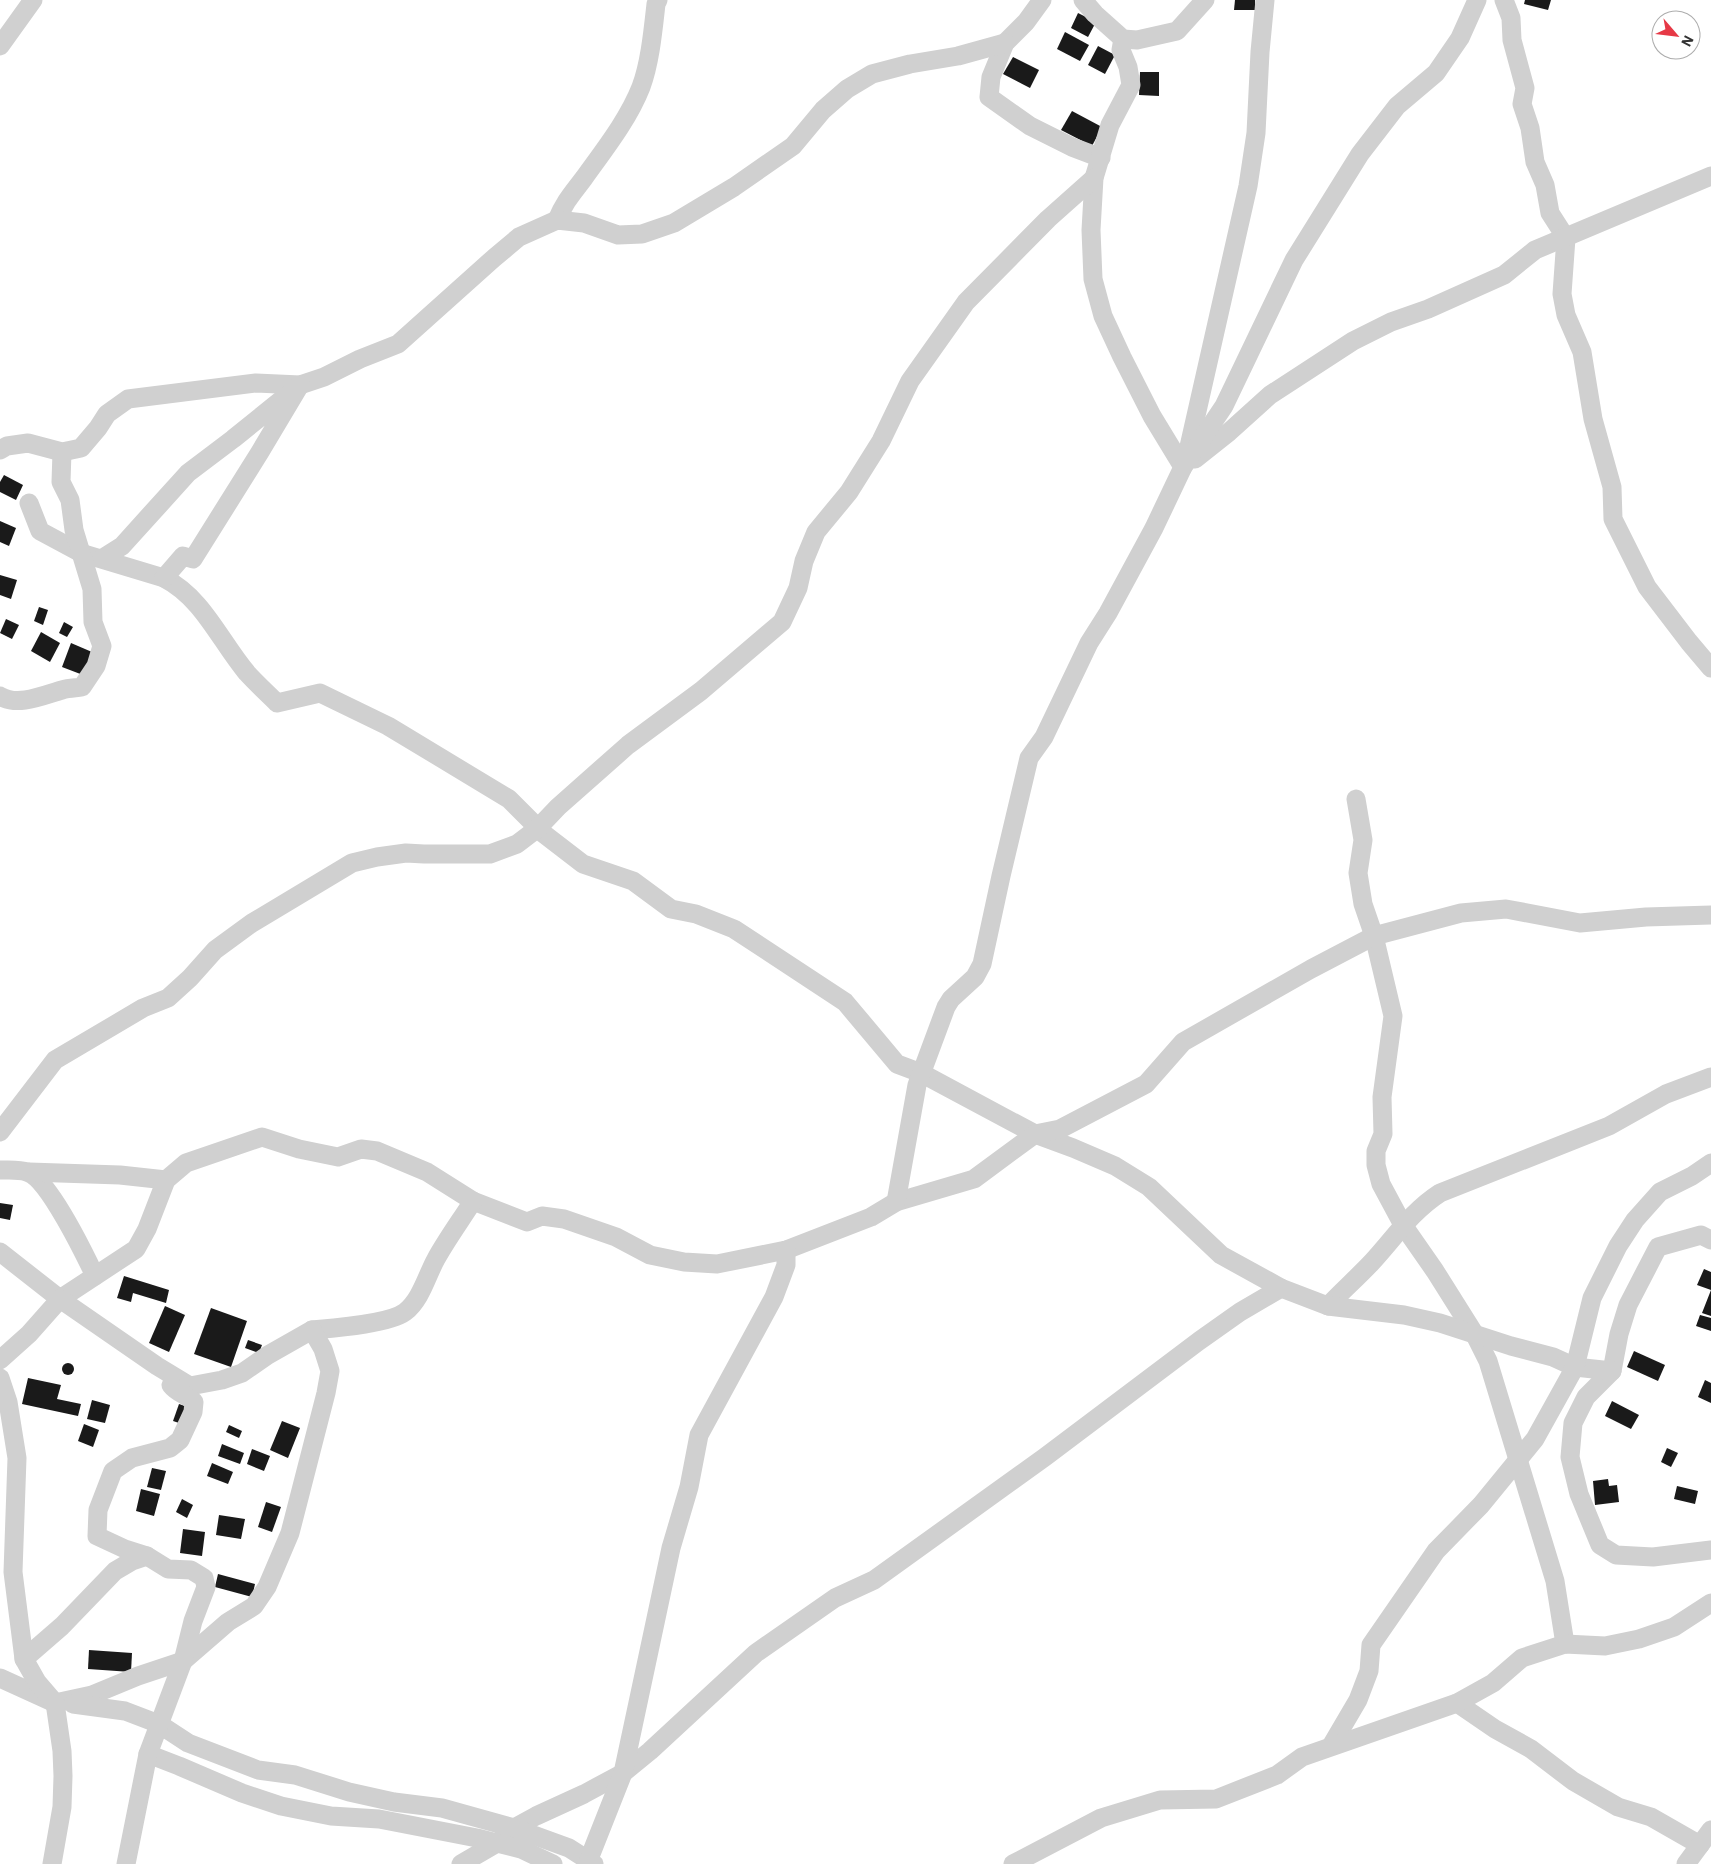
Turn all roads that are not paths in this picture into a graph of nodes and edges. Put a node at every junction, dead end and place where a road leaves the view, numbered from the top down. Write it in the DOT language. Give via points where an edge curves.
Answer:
graph roads {
  1 [pos="34,0"];
  2 [pos="658,0"];
  3 [pos="1042,0"];
  4 [pos="1083,0"];
  5 [pos="1205,0"];
  6 [pos="1264,0"];
  7 [pos="1477,0"];
  8 [pos="1504,0"];
  9 [pos="1123,39"];
  10 [pos="1006,43"];
  11 [pos="0,46"];
  12 [pos="1100,158"];
  13 [pos="1711,176"];
  14 [pos="1094,178"];
  15 [pos="557,220"];
  16 [pos="1566,238"];
  17 [pos="300,384"];
  18 [pos="0,450"];
  19 [pos="62,452"];
  20 [pos="1184,467"];
  21 [pos="29,503"];
  22 [pos="81,552"];
  23 [pos="103,558"];
  24 [pos="164,578"];
  25 [pos="1711,668"];
  26 [pos="0,696"];
  27 [pos="1356,799"];
  28 [pos="538,828"];
  29 [pos="1711,915"];
  30 [pos="1374,936"];
  31 [pos="922,1072"];
  32 [pos="1711,1077"];
  33 [pos="0,1132"];
  34 [pos="1035,1134"];
  35 [pos="1711,1163"];
  36 [pos="0,1170"];
  37 [pos="29,1172"];
  38 [pos="166,1180"];
  39 [pos="473,1201"];
  40 [pos="896,1202"];
  41 [pos="1403,1225"];
  42 [pos="1711,1240"];
  43 [pos="786,1250"];
  44 [pos="0,1252"];
  45 [pos="96,1276"];
  46 [pos="1281,1288"];
  47 [pos="60,1299"];
  48 [pos="1328,1306"];
  49 [pos="312,1330"];
  50 [pos="1474,1333"];
  51 [pos="0,1360"];
  52 [pos="157,1366"];
  53 [pos="1575,1367"];
  54 [pos="1612,1371"];
  55 [pos="0,1378"];
  56 [pos="1517,1460"];
  57 [pos="1711,1550"];
  58 [pos="147,1556"];
  59 [pos="1711,1603"];
  60 [pos="1565,1644"];
  61 [pos="24,1659"];
  62 [pos="183,1661"];
  63 [pos="0,1678"];
  64 [pos="55,1703"];
  65 [pos="1456,1703"];
  66 [pos="159,1724"];
  67 [pos="1331,1746"];
  68 [pos="148,1754"];
  69 [pos="623,1773"];
  70 [pos="514,1828"];
  71 [pos="1706,1838"];
  72 [pos="498,1843"];
  73 [pos="590,1863"];
  74 [pos="52,1864"];
  75 [pos="126,1864"];
  76 [pos="461,1864"];
  77 [pos="553,1864"];
  78 [pos="1013,1864"];
  79 [pos="1686,1864"];
  1 -- 11 [label="street"];
  2 -- 15 [label="street" via="641,87 620,126 566,200"];
  3 -- 10 [label="street"];
  4 -- 9 [label="street"];
  5 -- 9 [label="street" via="1177,31 1137,40"];
  6 -- 20 [label="street" via="1256,133 1248,186"];
  7 -- 20 [label="street" via="1460,38 1436,73 1397,106 1360,154 1324,210 1294,260 1224,406"];
  8 -- 16 [label="street" via="1511,18 1512,40 1525,88 1522,104 1530,128 1535,162 1545,185 1550,213"];
  9 -- 12 [label="street" via="1121,50 1131,86 1110,125"];
  10 -- 12 [label="street" via="991,77 990,97 1030,126"];
  10 -- 15 [label="street" via="872,74 823,110 794,146 674,223 642,234 618,235 584,223"];
  12 -- 14 [label="street"];
  13 -- 16 [label="street"];
  14 -- 20 [label="street" via="1093,279 1103,316 1152,416"];
  14 -- 28 [label="street" via="1048,219 966,302 910,381 881,441 849,492 816,532 804,561 798,588 782,622 701,691 628,745"];
  15 -- 17 [label="street" via="519,237 398,344 360,358 324,377"];
  16 -- 20 [label="street" via="1535,250 1504,275 1353,341 1270,395"];
  16 -- 25 [label="street" via="1562,294 1566,315 1582,352 1594,418 1612,487 1613,519 1647,587"];
  17 -- 19 [label="street" via="256,383 128,399 108,414 80,448"];
  17 -- 23 [label="street" via="188,473 122,546"];
  17 -- 24 [label="street" via="193,559 183,556"];
  18 -- 19 [label="street" via="28,443"];
  19 -- 22 [label="street" via="61,482 70,500"];
  20 -- 31 [label="street" via="1154,528 1089,643 1044,737 1029,758 982,964 975,977 946,1007"];
  21 -- 22 [label="street" via="40,531"];
  22 -- 23 [label="street"];
  22 -- 26 [label="street" via="92,589 93,622 102,646 96,666 82,687 29,700"];
  23 -- 24 [label="street"];
  24 -- 28 [label="street" via="176,584 209,617 247,672 277,703 320,693 388,726 509,799"];
  27 -- 30 [label="street" via="1363,840 1358,874 1363,904"];
  28 -- 31 [label="street" via="583,864 632,881 671,909 696,914 734,929 845,1002 897,1064"];
  28 -- 33 [label="street" via="517,844 490,854 406,853 344,867 252,923 215,950 168,998 143,1008 55,1060"];
  29 -- 30 [label="street" via="1580,924 1506,909 1461,913"];
  30 -- 34 [label="street" via="1183,1042 1146,1084 1060,1129"];
  30 -- 41 [label="street" via="1393,1016 1382,1097 1383,1134 1376,1151 1376,1165 1381,1184"];
  31 -- 34 [label="street"];
  31 -- 40 [label="street"];
  32 -- 41 [label="street" via="1666,1094 1609,1126 1440,1193"];
  34 -- 40 [label="street" via="974,1179"];
  34 -- 46 [label="street" via="1115,1166 1149,1187 1221,1255"];
  35 -- 53 [label="street" via="1660,1192 1635,1220 1592,1298"];
  36 -- 37 [label="street"];
  37 -- 38 [label="street"];
  37 -- 45 [label="street" via="56,1203"];
  38 -- 39 [label="street" via="186,1163 262,1137 338,1157 361,1149 377,1152 427,1172"];
  38 -- 45 [label="street" via="136,1249"];
  39 -- 43 [label="street" via="527,1222 542,1216 564,1219 616,1237 650,1255 684,1262 717,1264"];
  39 -- 49 [label="street" via="437,1257 412,1306 404,1313 378,1322"];
  40 -- 43 [label="street" via="871,1217"];
  41 -- 48 [label="street"];
  41 -- 50 [label="street"];
  42 -- 54 [label="street" via="1700,1235 1658,1247 1628,1305"];
  43 -- 69 [label="street" via="786,1265 774,1297 699,1434"];
  44 -- 47 [label="street"];
  45 -- 47 [label="street"];
  46 -- 48 [label="street"];
  46 -- 69 [label="street" via="1199,1341 874,1580 835,1598 756,1653"];
  47 -- 51 [label="street"];
  47 -- 52 [label="street"];
  48 -- 50 [label="street" via="1404,1315"];
  49 -- 52 [label="street" via="242,1373 222,1380 190,1386"];
  49 -- 62 [label="street" via="330,1371 290,1533 267,1587 254,1606 228,1622"];
  50 -- 53 [label="street"];
  50 -- 56 [label="street" via="1488,1361"];
  52 -- 58 [label="street" via="174,1388 194,1402 193,1412 180,1440 170,1448 132,1458 113,1471 98,1510 97,1536"];
  53 -- 54 [label="street"];
  53 -- 56 [label="street" via="1535,1438"];
  54 -- 57 [label="street" via="1586,1397 1573,1423 1570,1457 1579,1494 1600,1545 1616,1554 1653,1557"];
  55 -- 61 [label="street" via="8,1402 17,1458 13,1572"];
  56 -- 60 [label="street" via="1555,1581"];
  56 -- 67 [label="street" via="1481,1505 1436,1551 1371,1645 1369,1671 1358,1700"];
  58 -- 61 [label="street" via="115,1571 62,1626"];
  58 -- 62 [label="street" via="168,1569 191,1570 204,1578 206,1587"];
  59 -- 60 [label="street" via="1674,1627 1639,1639 1604,1646"];
  60 -- 65 [label="street" via="1522,1658 1493,1683"];
  61 -- 64 [label="street" via="37,1682"];
  62 -- 64 [label="street" via="92,1695"];
  62 -- 66 [label="street"];
  63 -- 64 [label="street"];
  64 -- 66 [label="street" via="125,1711"];
  64 -- 74 [label="street" via="63,1776 62,1806"];
  65 -- 67 [label="street"];
  65 -- 71 [label="street" via="1618,1807"];
  66 -- 68 [label="street"];
  66 -- 70 [label="street" via="188,1743 258,1770 295,1775 394,1802 442,1808"];
  67 -- 78 [label="street" via="1302,1757 1276,1775 1216,1799 1160,1800 1101,1818"];
  68 -- 72 [label="street" via="281,1806 331,1816 379,1819"];
  68 -- 75 [label="street"];
  69 -- 70 [label="street"];
  69 -- 73 [label="street"];
  70 -- 72 [label="street"];
  70 -- 73 [label="street" via="569,1848"];
  71 -- 79 [label="street"];
  72 -- 76 [label="street"];
  72 -- 77 [label="street" via="521,1849"];
}
